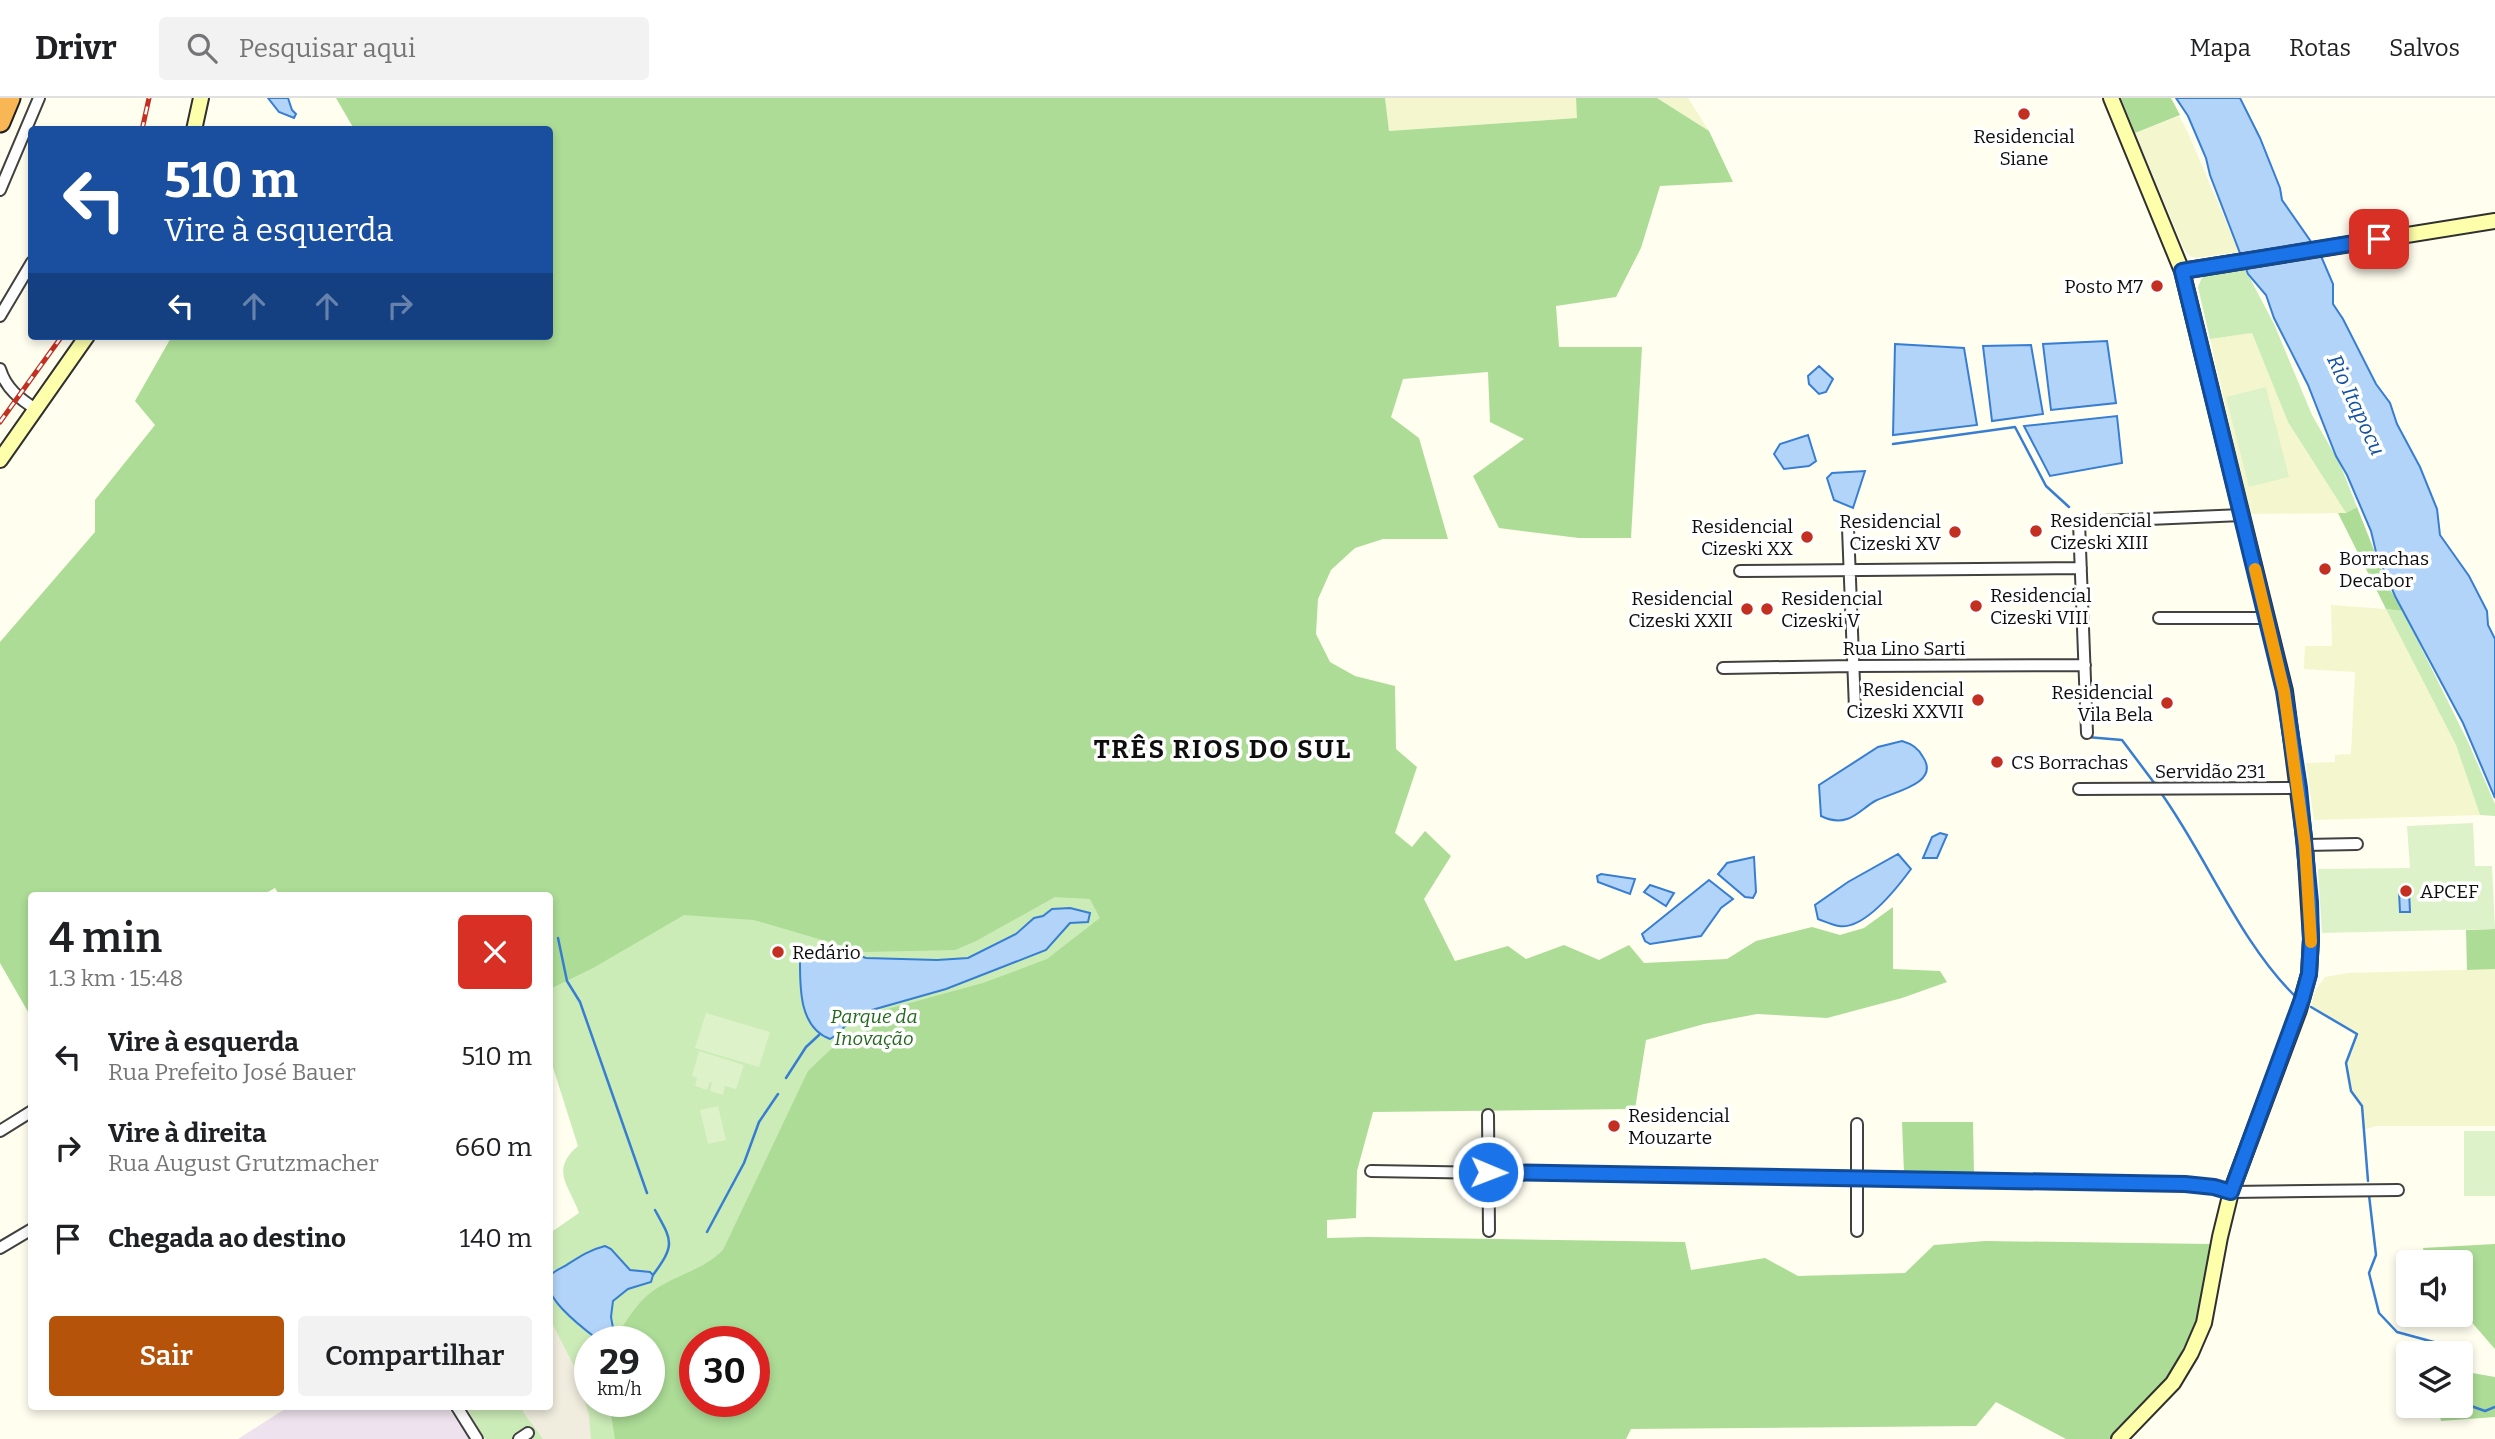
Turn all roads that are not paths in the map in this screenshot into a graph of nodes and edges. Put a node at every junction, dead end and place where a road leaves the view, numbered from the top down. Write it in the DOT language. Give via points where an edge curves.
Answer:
graph roads {
  1 [pos="10,98"];
  2 [pos="39,98"];
  3 [pos="201,98"];
  4 [pos="2111,98"];
  5 [pos="0,122"];
  6 [pos="195,126"];
  7 [pos="0,190"];
  8 [pos="2495,221"];
  9 [pos="28,269"];
  10 [pos="2182,271"];
  11 [pos="0,316"];
  12 [pos="84,340"];
  13 [pos="0,369"];
  14 [pos="37,410"];
  15 [pos="0,460"];
  16 [pos="2242,515"];
  17 [pos="1849,528"];
  18 [pos="2081,568"];
  19 [pos="1849,570"];
  20 [pos="1740,571"];
  21 [pos="2159,618"];
  22 [pos="2267,618"];
  23 [pos="2085,665"];
  24 [pos="1853,666"];
  25 [pos="1723,668"];
  26 [pos="1855,709"];
  27 [pos="2087,733"];
  28 [pos="2299,788"];
  29 [pos="2080,789"];
  30 [pos="2357,844"];
  31 [pos="2305,845"];
  32 [pos="28,1114"];
  33 [pos="1488,1115"];
  34 [pos="1857,1124"];
  35 [pos="0,1131"];
  36 [pos="1371,1171"];
  37 [pos="1488,1172"];
  38 [pos="1857,1178"];
  39 [pos="2398,1190"];
  40 [pos="2231,1192"];
  41 [pos="28,1230"];
  42 [pos="1489,1231"];
  43 [pos="1857,1231"];
  44 [pos="0,1248"];
  45 [pos="459,1410"];
  46 [pos="477,1439"];
  47 [pos="2119,1439"];
  1 -- 5 [label="highway"];
  2 -- 7 [label="street"];
  3 -- 6 [label="street"];
  4 -- 10 [label="street"];
  8 -- 10 [label="street"];
  9 -- 11 [label="street"];
  10 -- 16 [label="street"];
  12 -- 14 [label="street"];
  13 -- 14 [label="street" via="9,389"];
  14 -- 15 [label="street"];
  16 -- 18 [label="street" via="2079,522"];
  16 -- 22 [label="street"];
  17 -- 19 [label="street"];
  18 -- 19 [label="street"];
  18 -- 23 [label="street"];
  19 -- 20 [label="street"];
  19 -- 24 [label="street"];
  21 -- 22 [label="street"];
  22 -- 28 [label="street"];
  23 -- 24 [label="street, Rua Lino Sarti"];
  23 -- 27 [label="street"];
  24 -- 25 [label="street, Rua Lino Sarti"];
  24 -- 26 [label="street"];
  28 -- 29 [label="street, Servidão 231"];
  28 -- 31 [label="street"];
  30 -- 31 [label="street"];
  31 -- 40 [label="street" via="2309,974"];
  32 -- 35 [label="street"];
  33 -- 37 [label="street"];
  34 -- 38 [label="street"];
  36 -- 37 [label="street"];
  37 -- 38 [label="street"];
  37 -- 42 [label="street"];
  38 -- 40 [label="street" via="2185,1184"];
  38 -- 43 [label="street"];
  39 -- 40 [label="street"];
  40 -- 47 [label="street" via="2204,1323 2191,1353 2173,1383"];
  41 -- 44 [label="street"];
  45 -- 46 [label="street"];
}
